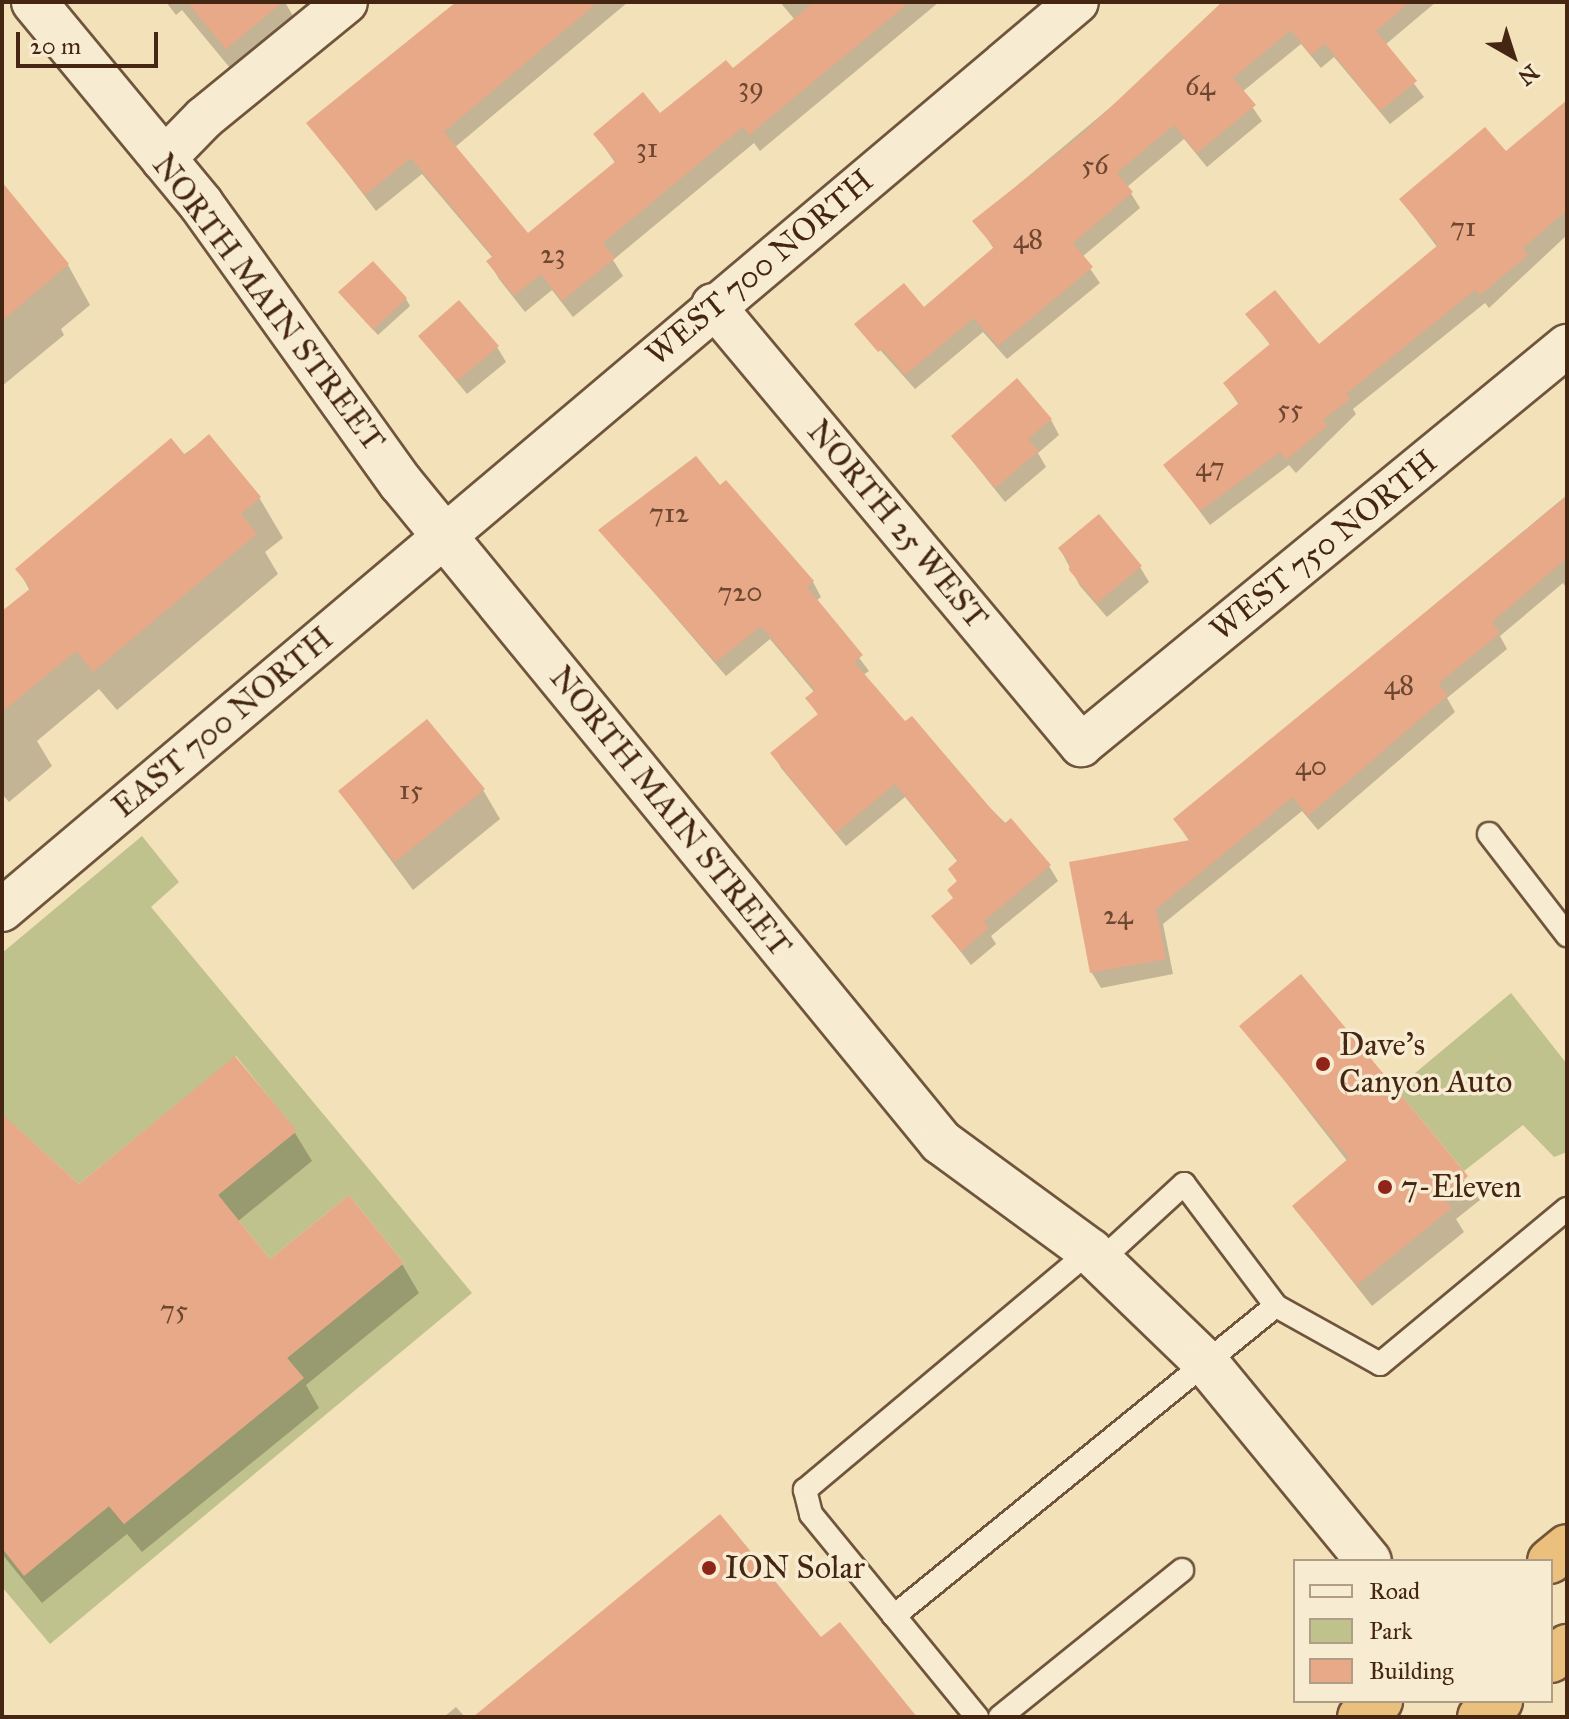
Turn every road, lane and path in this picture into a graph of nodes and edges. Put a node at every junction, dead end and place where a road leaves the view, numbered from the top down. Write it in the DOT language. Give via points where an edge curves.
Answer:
graph roads {
  1 [pos="34,2"];
  2 [pos="346,2"];
  3 [pos="1077,2"];
  4 [pos="163,160"];
  5 [pos="713,305"];
  6 [pos="1567,346"];
  7 [pos="444,536"];
  8 [pos="1081,745"];
  9 [pos="1489,834"];
  10 [pos="2,910"];
  11 [pos="1567,935"];
  12 [pos="1567,1209"];
  13 [pos="1095,1256"];
  14 [pos="1276,1306"];
  15 [pos="1207,1364"];
  16 [pos="1367,1559"];
  17 [pos="1182,1570"];
  18 [pos="894,1616"];
  19 [pos="1378,1703"];
  20 [pos="1498,1703"];
  21 [pos="977,1717"];
  22 [pos="1000,1717"];
  23 [pos="1360,1717"];
  24 [pos="1480,1717"];
  1 -- 4 [label="street, NORTH MAIN STREET"];
  2 -- 4 [label="street" via="204,118"];
  3 -- 5 [label="street, WEST 700 NORTH"];
  4 -- 7 [label="street, NORTH MAIN STREET"];
  5 -- 7 [label="street, WEST 700 NORTH"];
  5 -- 8 [label="street, NORTH 25 WEST"];
  6 -- 8 [label="street, WEST 750 NORTH"];
  7 -- 10 [label="street, EAST 700 NORTH"];
  7 -- 13 [label="street, NORTH MAIN STREET" via="941,1142"];
  9 -- 11 [label="lane"];
  12 -- 14 [label="lane" via="1380,1364"];
  13 -- 14 [label="lane" via="1184,1184"];
  13 -- 15 [label="street, NORTH MAIN STREET"];
  13 -- 18 [label="lane" via="805,1490 811,1514"];
  14 -- 15 [label="lane"];
  15 -- 16 [label="street, NORTH MAIN STREET"];
  15 -- 18 [label="lane"];
  17 -- 22 [label="lane"];
  18 -- 21 [label="lane"];
  19 -- 23 [label="highway"];
  20 -- 24 [label="highway"];
}
